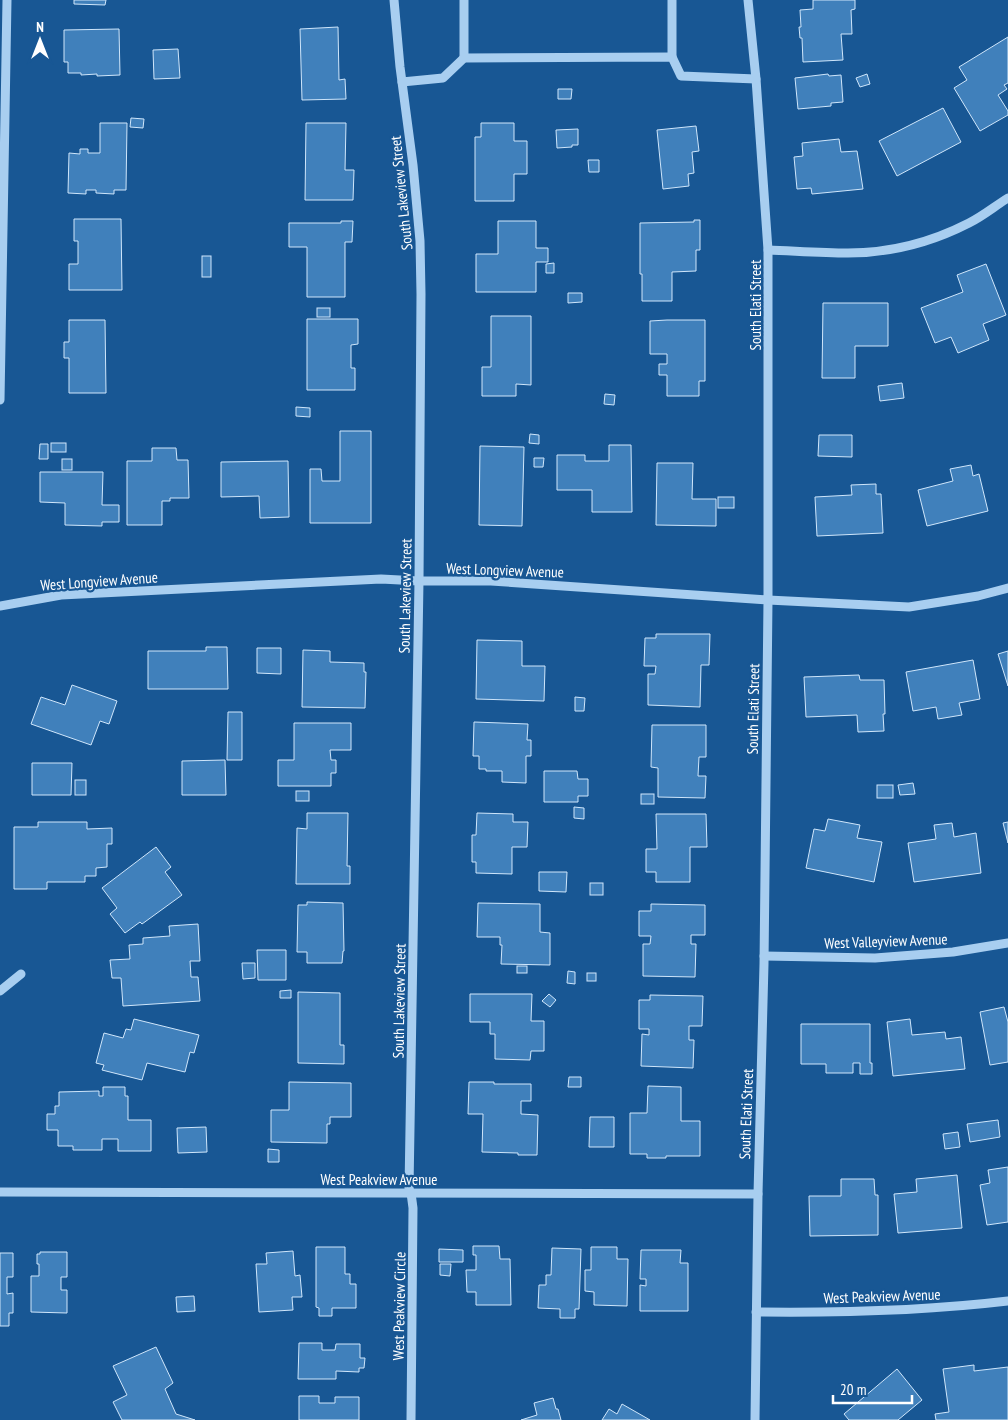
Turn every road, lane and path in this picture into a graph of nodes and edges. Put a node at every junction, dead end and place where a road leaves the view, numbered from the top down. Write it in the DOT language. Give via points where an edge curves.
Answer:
graph roads {
  1 [pos="7,0"];
  2 [pos="394,0"];
  3 [pos="464,0"];
  4 [pos="672,0"];
  5 [pos="748,0"];
  6 [pos="672,57"];
  7 [pos="464,58"];
  8 [pos="756,79"];
  9 [pos="402,82"];
  10 [pos="1008,198"];
  11 [pos="768,250"];
  12 [pos="0,400"];
  13 [pos="419,582"];
  14 [pos="1008,588"];
  15 [pos="768,600"];
  16 [pos="0,606"];
  17 [pos="1008,943"];
  18 [pos="764,956"];
  19 [pos="21,974"];
  20 [pos="0,991"];
  21 [pos="0,1192"];
  22 [pos="411,1193"];
  23 [pos="758,1194"];
  24 [pos="1008,1301"];
  25 [pos="756,1312"];
  26 [pos="411,1420"];
  27 [pos="755,1420"];
  1 -- 12 [label="street"];
  2 -- 9 [label="street, South Lakeview Street"];
  3 -- 7 [label="street"];
  4 -- 6 [label="street"];
  5 -- 8 [label="street, South Elati Street"];
  6 -- 7 [label="street"];
  6 -- 8 [label="street" via="681,76"];
  7 -- 9 [label="street" via="443,78"];
  8 -- 11 [label="street, South Elati Street"];
  9 -- 13 [label="street, South Lakeview Street" via="414,165 420,241"];
  10 -- 11 [label="street" via="970,222 913,245 850,253"];
  11 -- 15 [label="street, South Elati Street"];
  13 -- 15 [label="street, West Longview Avenue" via="491,581"];
  13 -- 16 [label="street, West Longview Avenue" via="381,579 62,596"];
  13 -- 22 [label="street, South Lakeview Street"];
  14 -- 15 [label="street, West Longview Avenue" via="909,607"];
  15 -- 18 [label="street, South Elati Street"];
  17 -- 18 [label="street, West Valleyview Avenue" via="953,952 875,958"];
  18 -- 23 [label="street, South Elati Street"];
  19 -- 20 [label="street"];
  21 -- 22 [label="street, West Peakview Avenue"];
  22 -- 23 [label="street, West Peakview Avenue"];
  22 -- 26 [label="street, West Peakview Circle" via="414,1208"];
  23 -- 25 [label="street, South Elati Street"];
  24 -- 25 [label="street, West Peakview Avenue" via="924,1309"];
  25 -- 27 [label="street, South Elati Street"];
}
